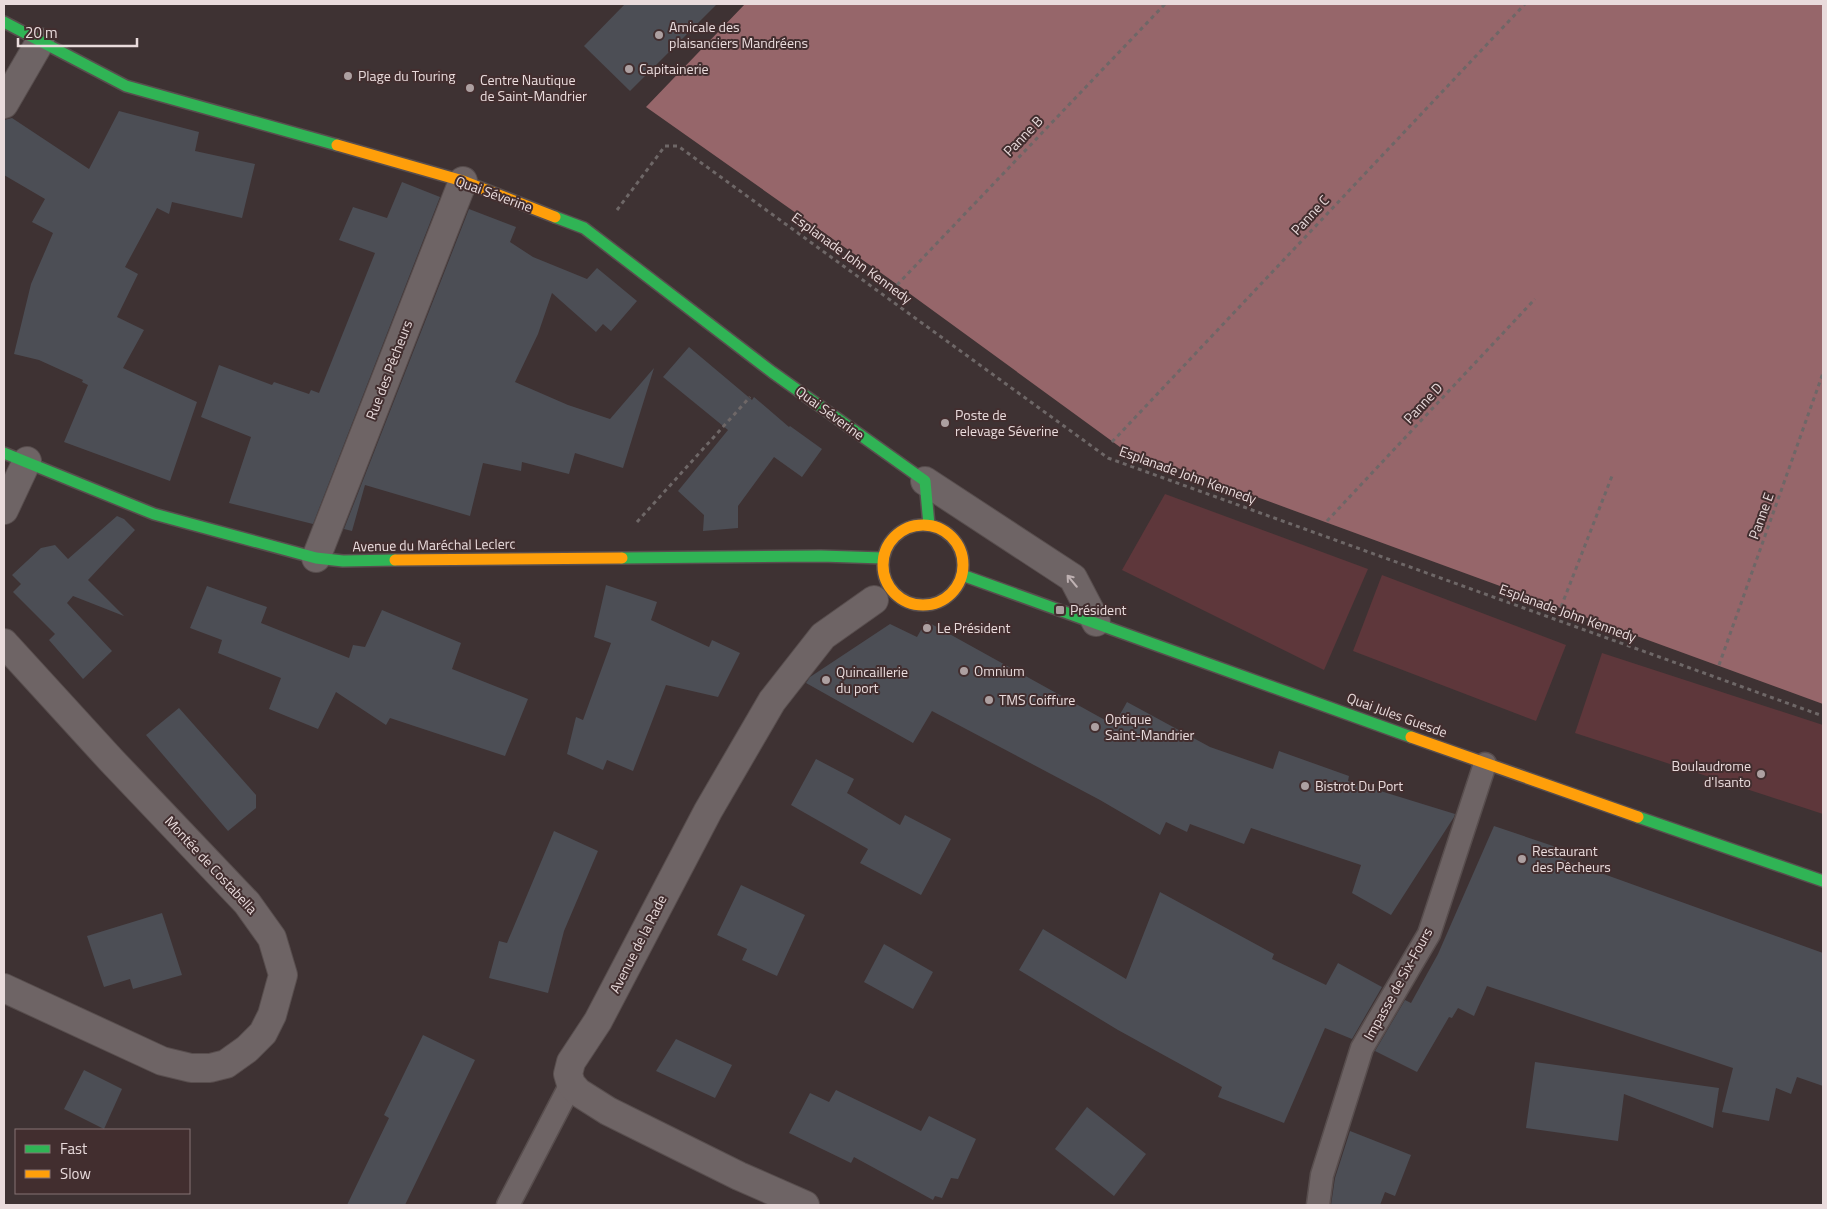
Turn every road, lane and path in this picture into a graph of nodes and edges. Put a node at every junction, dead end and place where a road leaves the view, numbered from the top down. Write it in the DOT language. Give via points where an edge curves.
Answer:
graph roads {
  1 [pos="1165,4"];
  2 [pos="1525,4"];
  3 [pos="4,22"];
  4 [pos="40,42"];
  5 [pos="4,104"];
  6 [pos="462,181"];
  7 [pos="597,238"];
  8 [pos="897,285"];
  9 [pos="1535,299"];
  10 [pos="772,372"];
  11 [pos="1823,374"];
  12 [pos="1112,442"];
  13 [pos="16,457"];
  14 [pos="1612,476"];
  15 [pos="925,481"];
  16 [pos="4,510"];
  17 [pos="1327,521"];
  18 [pos="929,525"];
  19 [pos="316,558"];
  20 [pos="627,558"];
  21 [pos="883,558"];
  22 [pos="962,575"];
  23 [pos="874,600"];
  24 [pos="1561,607"];
  25 [pos="1096,622"];
  26 [pos="4,643"];
  27 [pos="1719,666"];
  28 [pos="1823,716"];
  29 [pos="1485,764"];
  30 [pos="1823,881"];
  31 [pos="4,988"];
  32 [pos="571,1084"];
  33 [pos="508,1205"];
  34 [pos="805,1205"];
  35 [pos="1318,1205"];
  1 -- 8 [label="path, Panne B"];
  2 -- 12 [label="path, Panne C"];
  3 -- 4 [label="main road, Quai Séverine"];
  4 -- 5 [label="street"];
  4 -- 6 [label="main road, Quai Séverine" via="126,86"];
  6 -- 7 [label="main road, Quai Séverine" via="584,228"];
  6 -- 19 [label="street, Rue des Pêcheurs"];
  7 -- 10 [label="main road, Quai Séverine"];
  7 -- 28 [label="path, Esplanade John Kennedy" via="653,159 665,146 678,146 1108,458"];
  9 -- 17 [label="path, Panne D"];
  10 -- 15 [label="main road, Quai Séverine"];
  10 -- 20 [label="path" via="631,528"];
  11 -- 27 [label="path, Panne E"];
  13 -- 16 [label="street"];
  13 -- 19 [label="main road, Avenue du Maréchal Leclerc" via="154,514"];
  14 -- 24 [label="path"];
  15 -- 18 [label="main road"];
  25 -- 15 [label="street, Quai Séverine, one-way" via="1073,578"];
  18 -- 21 [label="main road" via="916,525 894,536"];
  18 -- 22 [label="main road" via="952,537 960,548 964,562"];
  19 -- 20 [label="main road, Avenue du Maréchal Leclerc" via="343,561"];
  20 -- 21 [label="main road, Avenue du Maréchal Leclerc"];
  21 -- 22 [label="main road" via="883,569 891,590 912,604 925,605 948,596"];
  22 -- 25 [label="main road, Quai Jules Guesde"];
  23 -- 32 [label="street, Avenue de la Rade" via="823,636 772,701 708,811 598,1021 571,1062 568,1074"];
  25 -- 29 [label="main road, Quai Jules Guesde"];
  26 -- 31 [label="street, Montée de Costabella" via="248,903 272,938 283,975 272,1015 263,1033 226,1064 210,1068 191,1068 162,1061"];
  29 -- 30 [label="main road, Quai Jules Guesde"];
  29 -- 35 [label="lane, Impasse de Six-Fours" via="1429,934 1362,1048 1322,1175"];
  32 -- 33 [label="lane"];
  32 -- 34 [label="street" via="608,1111"];
}
